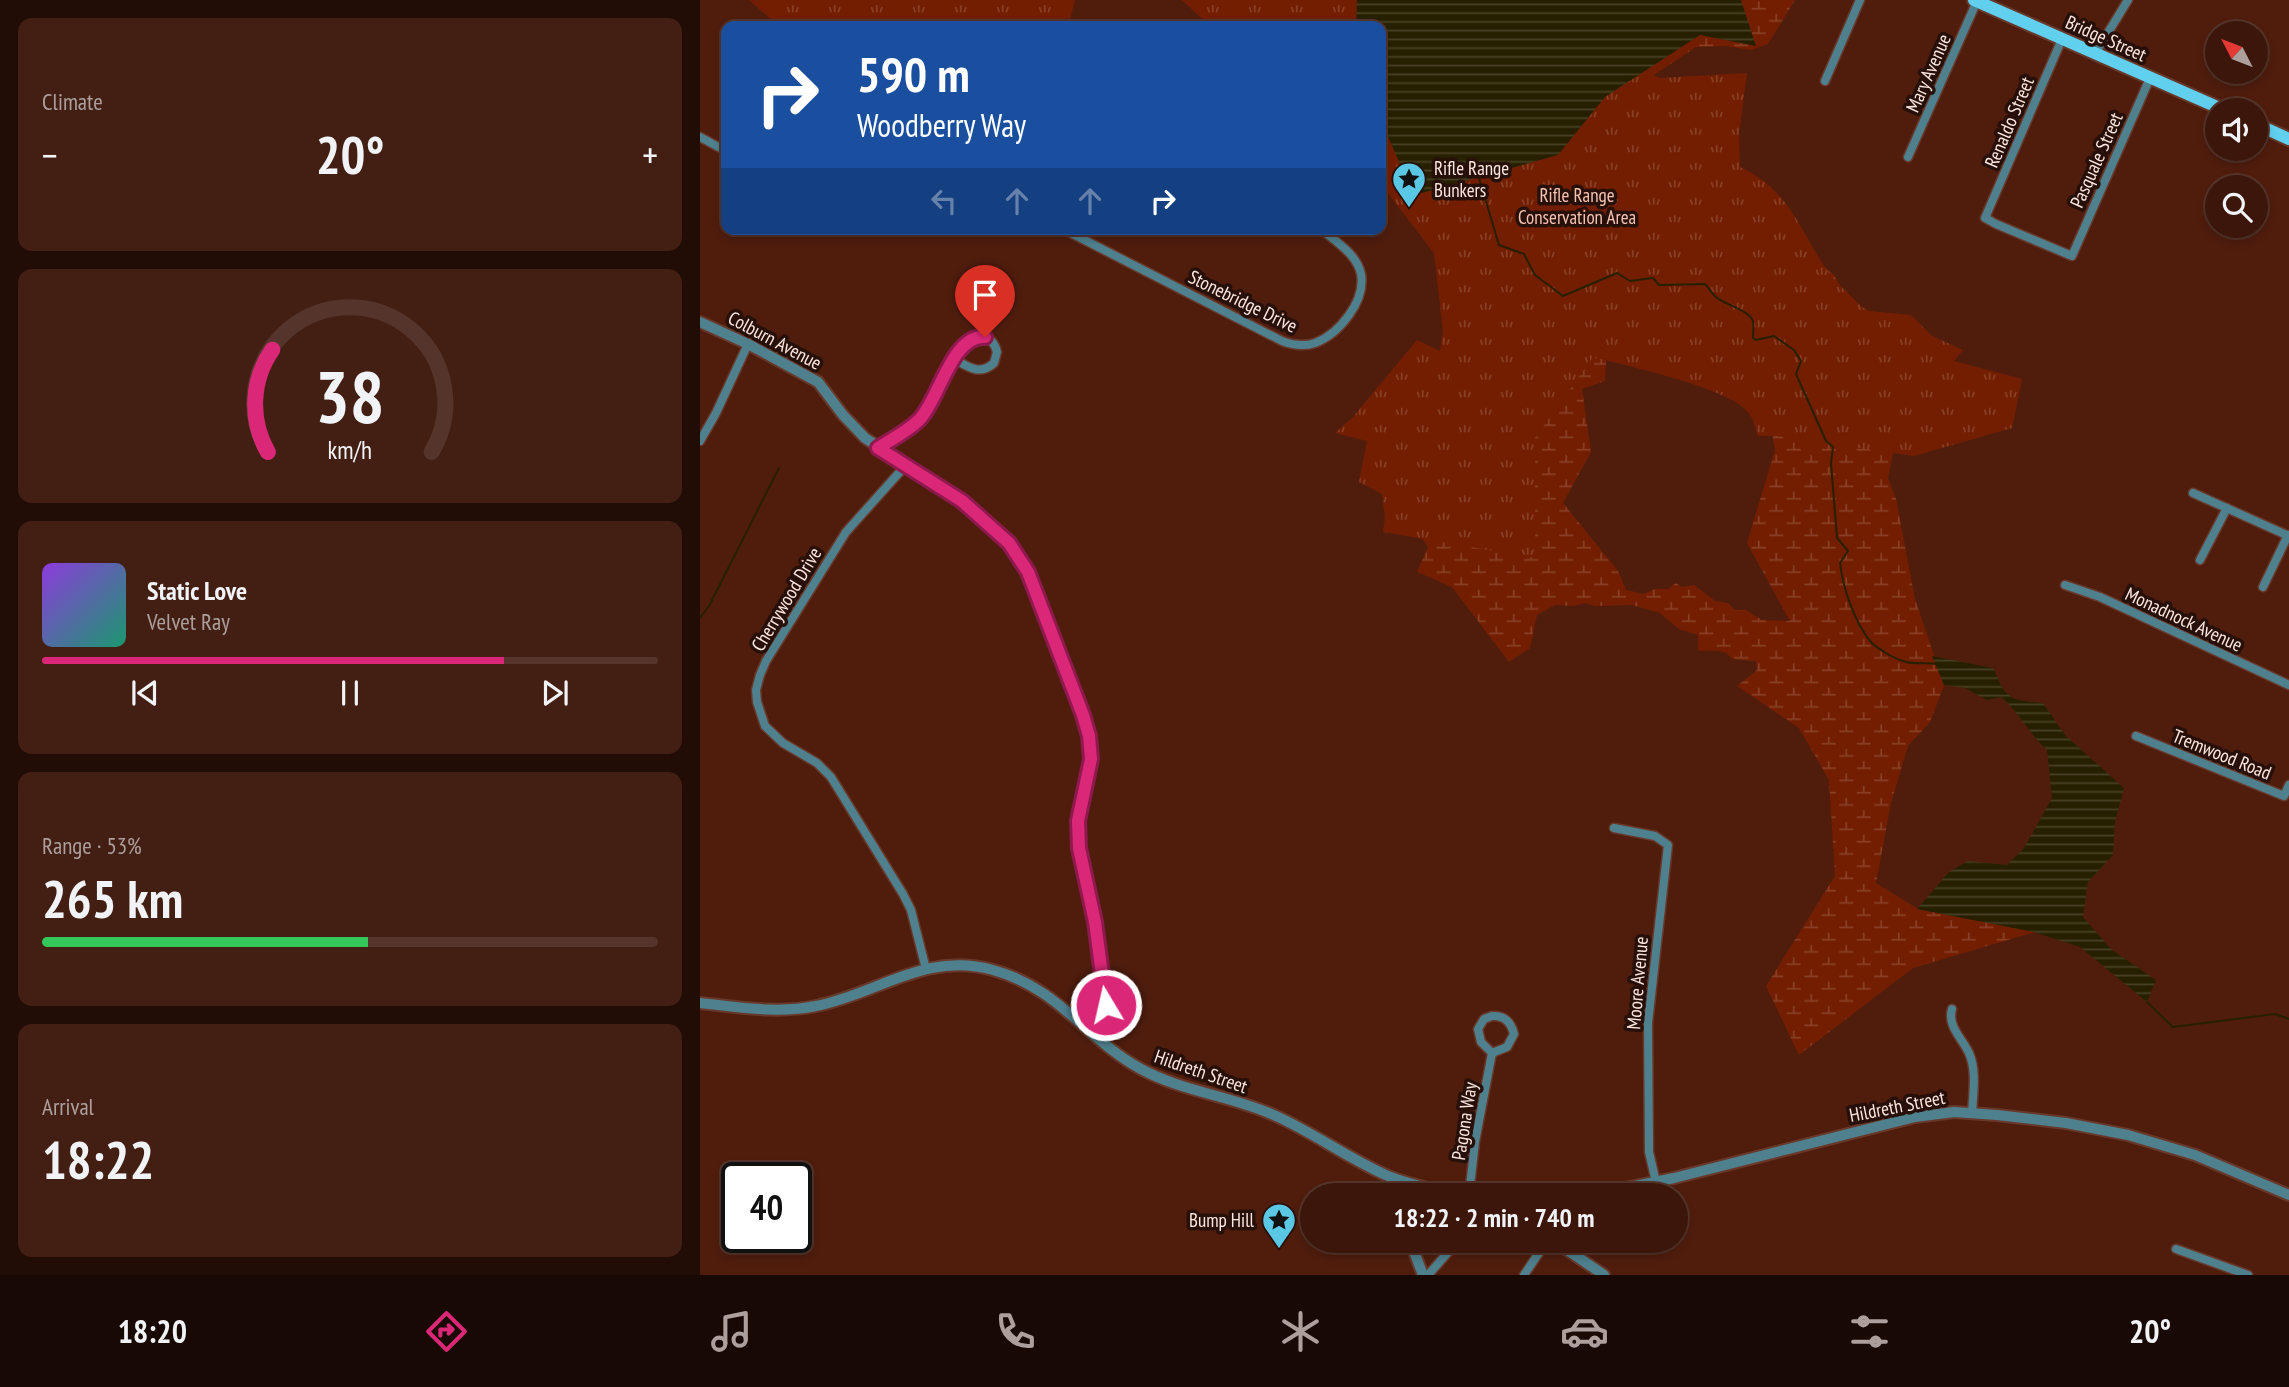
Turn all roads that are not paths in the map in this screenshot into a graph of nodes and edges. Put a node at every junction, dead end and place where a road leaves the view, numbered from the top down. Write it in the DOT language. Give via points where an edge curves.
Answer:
graph roads {
  1 [pos="1860,0"];
  2 [pos="2128,0"];
  3 [pos="1975,1"];
  4 [pos="2062,39"];
  5 [pos="2095,54"];
  6 [pos="2150,78"];
  7 [pos="1825,81"];
  8 [pos="2205,102"];
  9 [pos="2268,129"];
  10 [pos="700,137"];
  11 [pos="2289,139"];
  12 [pos="721,148"];
  13 [pos="1908,157"];
  14 [pos="1075,235"];
  15 [pos="1328,235"];
  16 [pos="2072,256"];
  17 [pos="700,322"];
  18 [pos="748,344"];
  19 [pos="954,359"];
  20 [pos="700,441"];
  21 [pos="878,448"];
  22 [pos="906,465"];
  23 [pos="2193,493"];
  24 [pos="2227,508"];
  25 [pos="2288,535"];
  26 [pos="2200,560"];
  27 [pos="2065,585"];
  28 [pos="2263,587"];
  29 [pos="2289,685"];
  30 [pos="2136,736"];
  31 [pos="2289,785"];
  32 [pos="1614,828"];
  33 [pos="926,968"];
  34 [pos="700,1003"];
  35 [pos="1952,1009"];
  36 [pos="1104,1043"];
  37 [pos="1492,1053"];
  38 [pos="1972,1114"];
  39 [pos="1395,1179"];
  40 [pos="1656,1182"];
  41 [pos="1396,1183"];
  42 [pos="1408,1183"];
  43 [pos="1470,1183"];
  44 [pos="1651,1183"];
  45 [pos="2289,1195"];
  46 [pos="2176,1249"];
  47 [pos="1416,1253"];
  48 [pos="1447,1253"];
  49 [pos="1539,1253"];
  50 [pos="1572,1253"];
  51 [pos="1426,1275"];
  52 [pos="1524,1275"];
  53 [pos="1604,1275"];
  54 [pos="2248,1275"];
  1 -- 7 [label="street"];
  2 -- 5 [label="street"];
  3 -- 4 [label="main road, Bridge Street"];
  3 -- 13 [label="street, Mary Avenue"];
  4 -- 5 [label="main road, Bridge Street"];
  4 -- 16 [label="street, Renaldo Street" via="1985,218"];
  5 -- 6 [label="main road, Bridge Street"];
  6 -- 8 [label="main road, Bridge Street"];
  6 -- 16 [label="street, Pasquale Street"];
  9 -- 11 [label="main road"];
  10 -- 12 [label="street"];
  14 -- 15 [label="street, Stonebridge Drive" via="1282,341 1302,346 1334,332 1351,311 1360,286 1356,263"];
  17 -- 18 [label="street, Colburn Avenue"];
  18 -- 20 [label="street"];
  18 -- 21 [label="street, Colburn Avenue" via="818,382 843,415"];
  19 -- 19 [label="street" via="977,337 992,341 997,352 994,363 984,370"];
  19 -- 21 [label="street" via="920,419"];
  21 -- 22 [label="street, Colburn Avenue"];
  22 -- 33 [label="street, Cherrywood Drive" via="858,517 821,572 766,661 757,702 765,726 831,777 911,910"];
  22 -- 36 [label="street, Colburn Avenue" via="962,501 1009,543 1028,572 1083,715 1091,759 1078,821 1079,848 1109,1021"];
  23 -- 24 [label="street"];
  24 -- 25 [label="street"];
  24 -- 26 [label="street"];
  25 -- 28 [label="street"];
  27 -- 29 [label="street, Monadnock Avenue"];
  30 -- 31 [label="street, Tremwood Road" via="2284,796"];
  32 -- 40 [label="street, Moore Avenue" via="1656,836 1668,845 1648,1023 1649,1152"];
  33 -- 34 [label="street, Hildreth Street" via="830,1002 787,1011"];
  33 -- 36 [label="street, Hildreth Street" via="962,965 1014,976 1060,1003"];
  35 -- 38 [label="street" via="1950,1021 1973,1068"];
  36 -- 39 [label="street, Hildreth Street" via="1160,1078 1275,1115"];
  37 -- 37 [label="street" via="1481,1042 1478,1029 1484,1019 1498,1016 1507,1020 1514,1034 1507,1046"];
  37 -- 43 [label="street, Pagona Way"];
  38 -- 40 [label="street, Hildreth Street" via="1915,1117"];
  38 -- 45 [label="street, Hildreth Street" via="2066,1123 2146,1139"];
  39 -- 41 [label="street"];
  39 -- 42 [label="street, Hildreth Street"];
  40 -- 44 [label="street, Hildreth Street"];
  46 -- 54 [label="street"];
  47 -- 51 [label="street"];
  48 -- 51 [label="street"];
  49 -- 52 [label="street"];
  50 -- 53 [label="street"];
}
